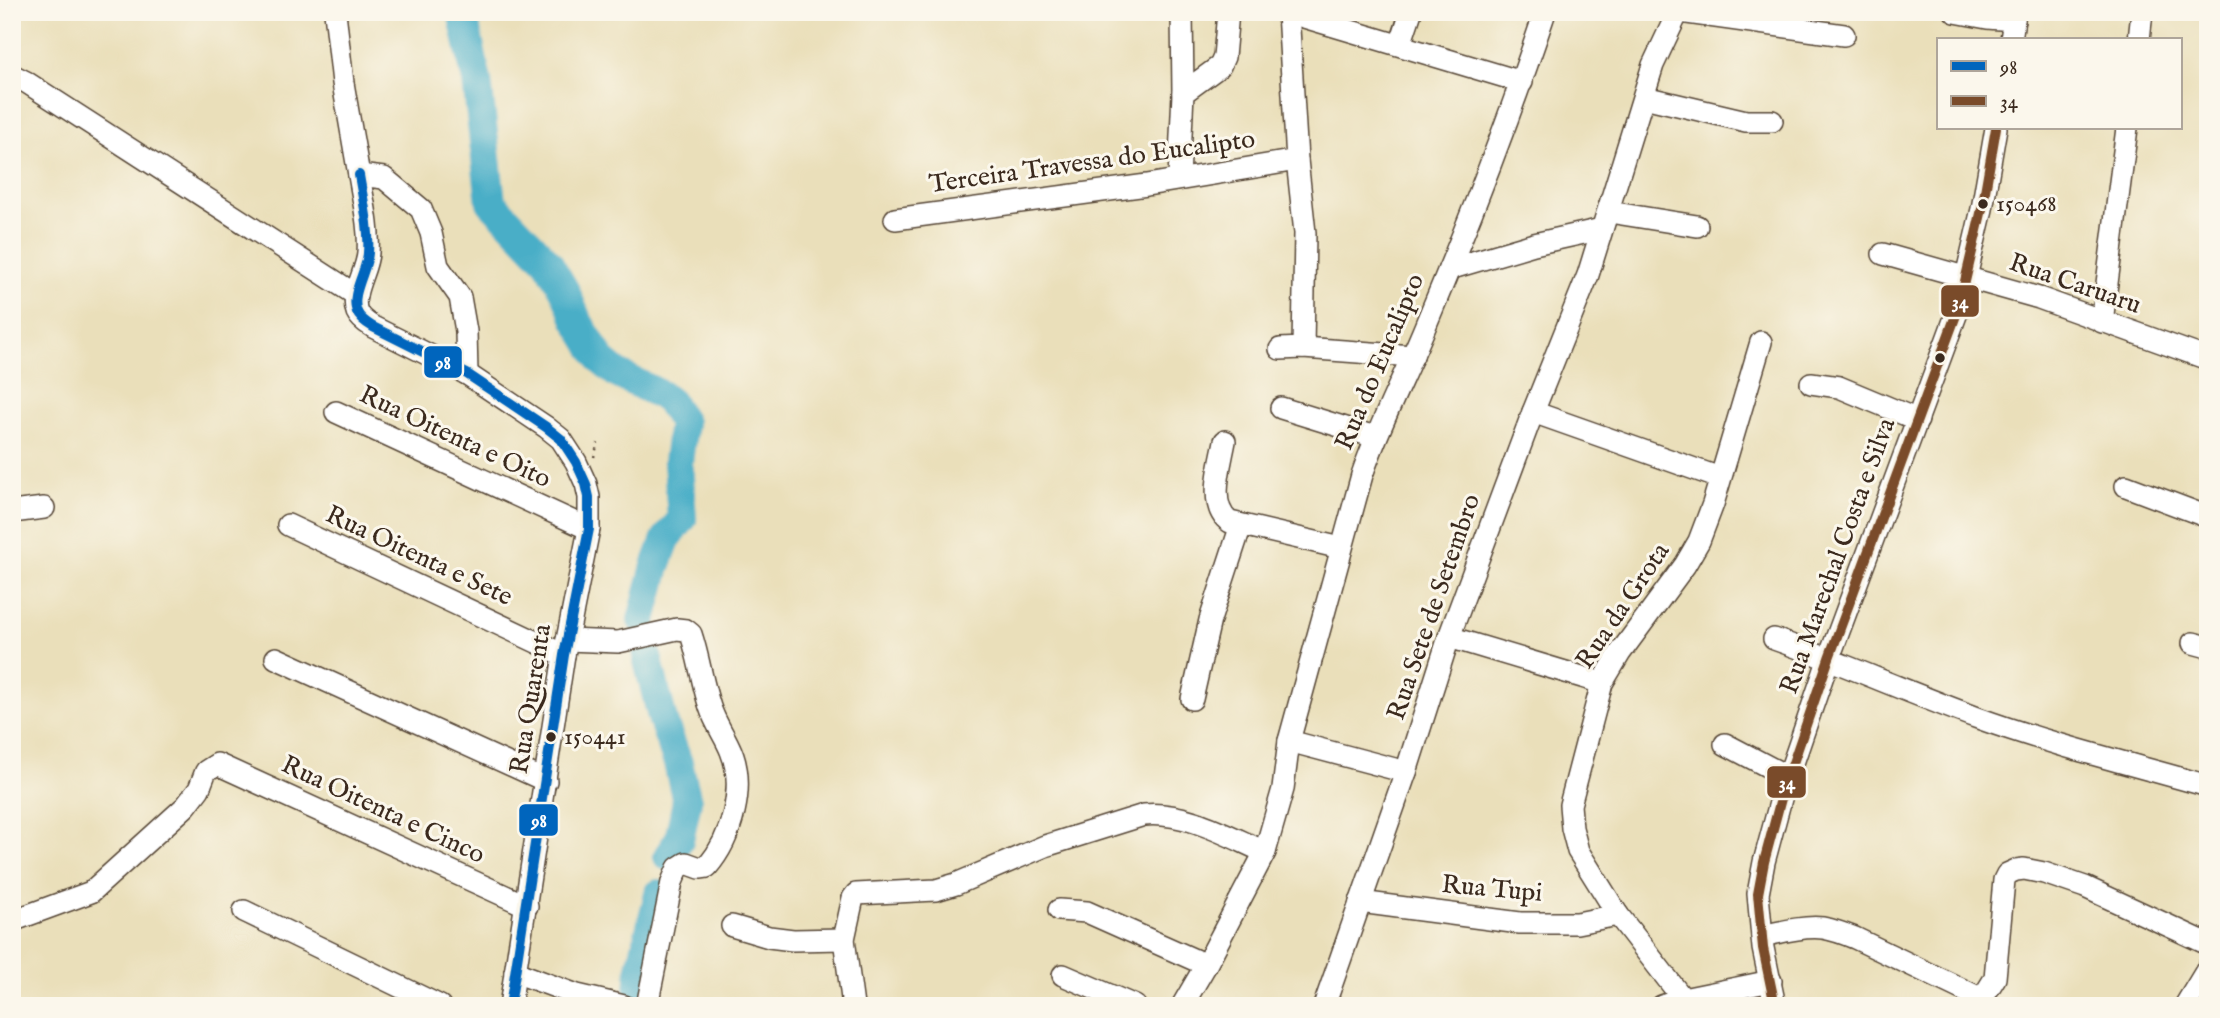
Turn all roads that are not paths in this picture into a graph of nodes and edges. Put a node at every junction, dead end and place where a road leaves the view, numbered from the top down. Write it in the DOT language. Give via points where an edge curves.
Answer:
graph roads {
  1 [pos="335,12"];
  2 [pos="1182,12"];
  3 [pos="1228,12"];
  4 [pos="1287,12"];
  5 [pos="1411,12"];
  6 [pos="1545,12"];
  7 [pos="1679,12"];
  8 [pos="1955,12"];
  9 [pos="2142,12"];
  10 [pos="2013,24"];
  11 [pos="1844,35"];
  12 [pos="2139,38"];
  13 [pos="1400,45"];
  14 [pos="12,75"];
  15 [pos="1522,82"];
  16 [pos="1183,93"];
  17 [pos="1644,97"];
  18 [pos="1772,121"];
  19 [pos="1996,130"];
  20 [pos="2127,130"];
  21 [pos="1297,160"];
  22 [pos="359,175"];
  23 [pos="1180,178"];
  24 [pos="895,219"];
  25 [pos="1605,220"];
  26 [pos="1697,226"];
  27 [pos="1883,254"];
  28 [pos="1449,269"];
  29 [pos="1966,279"];
  30 [pos="356,295"];
  31 [pos="2102,322"];
  32 [pos="1761,342"];
  33 [pos="1303,348"];
  34 [pos="1280,349"];
  35 [pos="1413,356"];
  36 [pos="2208,359"];
  37 [pos="467,373"];
  38 [pos="1811,383"];
  39 [pos="1281,408"];
  40 [pos="336,412"];
  41 [pos="1534,412"];
  42 [pos="1918,420"];
  43 [pos="1375,438"];
  44 [pos="1225,441"];
  45 [pos="1720,478"];
  46 [pos="2126,486"];
  47 [pos="44,508"];
  48 [pos="12,512"];
  49 [pos="2208,517"];
  50 [pos="288,525"];
  51 [pos="1241,525"];
  52 [pos="589,529"];
  53 [pos="1341,548"];
  54 [pos="1449,637"];
  55 [pos="1774,639"];
  56 [pos="566,648"];
  57 [pos="276,658"];
  58 [pos="1829,658"];
  59 [pos="1602,683"];
  60 [pos="1192,699"];
  61 [pos="1289,741"];
  62 [pos="1725,744"];
  63 [pos="1406,772"];
  64 [pos="1788,777"];
  65 [pos="546,780"];
  66 [pos="2208,786"];
  67 [pos="1265,852"];
  68 [pos="1360,902"];
  69 [pos="527,906"];
  70 [pos="1059,910"];
  71 [pos="244,911"];
  72 [pos="1618,915"];
  73 [pos="12,921"];
  74 [pos="732,926"];
  75 [pos="1762,936"];
  76 [pos="844,939"];
  77 [pos="2208,944"];
  78 [pos="1206,965"];
  79 [pos="2208,968"];
  80 [pos="515,972"];
  81 [pos="1063,975"];
  82 [pos="1771,981"];
  83 [pos="1683,999"];
  84 [pos="1981,1002"];
  85 [pos="440,1006"];
  86 [pos="509,1006"];
  87 [pos="624,1006"];
  88 [pos="648,1006"];
  89 [pos="853,1006"];
  90 [pos="1135,1006"];
  91 [pos="1182,1006"];
  92 [pos="1324,1006"];
  93 [pos="1662,1006"];
  94 [pos="1775,1006"];
  95 [pos="2185,1006"];
  1 -- 22 [label="street"];
  2 -- 16 [label="street"];
  3 -- 16 [label="street" via="1220,66"];
  4 -- 13 [label="street"];
  4 -- 21 [label="street"];
  5 -- 13 [label="street"];
  6 -- 15 [label="street, Rua do Eucalipto"];
  7 -- 11 [label="street"];
  7 -- 17 [label="street, Rua Sete de Setembro" via="1653,65"];
  8 -- 10 [label="street"];
  9 -- 12 [label="street"];
  13 -- 15 [label="street"];
  14 -- 30 [label="street"];
  15 -- 28 [label="street, Rua do Eucalipto"];
  16 -- 23 [label="street"];
  17 -- 18 [label="street" via="1746,121"];
  17 -- 25 [label="street, Rua Sete de Setembro"];
  19 -- 29 [label="street, Rua Marechal Costa e Silva"];
  20 -- 31 [label="street"];
  21 -- 23 [label="street, Terceira Travessa do Eucalipto"];
  21 -- 33 [label="street" via="1305,233"];
  22 -- 30 [label="street" via="368,250"];
  22 -- 37 [label="street" via="384,178 421,209 438,266 460,297"];
  23 -- 24 [label="street, Terceira Travessa do Eucalipto"];
  25 -- 26 [label="street"];
  25 -- 28 [label="street"];
  25 -- 41 [label="street, Rua Sete de Setembro"];
  27 -- 29 [label="street, Rua Caruaru"];
  28 -- 35 [label="street, Rua do Eucalipto"];
  29 -- 31 [label="street, Rua Caruaru" via="2039,298"];
  29 -- 42 [label="street, Rua Marechal Costa e Silva"];
  30 -- 37 [label="street" via="357,313 364,321"];
  31 -- 36 [label="street, Rua Caruaru"];
  32 -- 45 [label="street, Rua da Grota"];
  33 -- 34 [label="street"];
  33 -- 35 [label="street"];
  35 -- 43 [label="street, Rua do Eucalipto"];
  37 -- 52 [label="street, Rua Quarenta" via="561,439 586,484"];
  38 -- 42 [label="street" via="1839,387"];
  39 -- 43 [label="street"];
  40 -- 52 [label="street, Rua Oitenta e Oito"];
  41 -- 45 [label="street"];
  41 -- 54 [label="street, Rua Sete de Setembro"];
  42 -- 58 [label="street, Rua Marechal Costa e Silva"];
  43 -- 53 [label="street, Rua do Eucalipto"];
  44 -- 51 [label="street" via="1217,495 1220,512 1223,518"];
  45 -- 59 [label="street, Rua da Grota" via="1694,551"];
  46 -- 49 [label="street"];
  47 -- 48 [label="street"];
  50 -- 56 [label="street, Rua Oitenta e Sete"];
  51 -- 53 [label="street"];
  51 -- 60 [label="street" via="1210,620"];
  52 -- 56 [label="street, Rua Quarenta"];
  53 -- 61 [label="street, Rua do Eucalipto"];
  54 -- 59 [label="street"];
  54 -- 63 [label="street, Rua Sete de Setembro"];
  55 -- 58 [label="street"];
  56 -- 65 [label="street, Rua Quarenta"];
  56 -- 88 [label="street" via="686,630 694,643 711,710 734,761 734,814 709,865 687,863 678,868"];
  57 -- 65 [label="street"];
  58 -- 64 [label="street, Rua Marechal Costa e Silva"];
  58 -- 66 [label="street" via="1978,718"];
  59 -- 72 [label="street, Rua da Grota" via="1570,805 1578,851"];
  61 -- 63 [label="street"];
  61 -- 67 [label="street, Rua do Eucalipto" via="1283,789"];
  62 -- 64 [label="street"];
  63 -- 68 [label="street, Rua Sete de Setembro"];
  64 -- 75 [label="street, Rua Marechal Costa e Silva" via="1758,894"];
  65 -- 69 [label="street, Rua Quarenta"];
  67 -- 76 [label="street" via="1175,816 1144,815 1045,846 936,890 856,894"];
  67 -- 78 [label="street, Rua do Eucalipto"];
  68 -- 72 [label="street, Rua Tupi" via="1520,923 1577,923"];
  68 -- 92 [label="street, Rua Sete de Setembro"];
  69 -- 73 [label="street, Rua Oitenta e Cinco" via="216,764 206,771 186,806 91,892"];
  69 -- 80 [label="street, Rua Quarenta"];
  70 -- 78 [label="street" via="1087,912"];
  71 -- 85 [label="street"];
  72 -- 83 [label="street, Rua da Grota"];
  74 -- 76 [label="street" via="793,940"];
  75 -- 82 [label="street, Rua Marechal Costa e Silva"];
  75 -- 84 [label="street" via="1823,928 1841,933"];
  76 -- 89 [label="street"];
  77 -- 84 [label="street" via="2085,887 2024,869 2007,874 2004,880 1995,978"];
  78 -- 91 [label="street, Rua do Eucalipto"];
  79 -- 95 [label="street"];
  80 -- 86 [label="street, Rua Quarenta"];
  80 -- 87 [label="street"];
  81 -- 90 [label="street"];
  82 -- 83 [label="street"];
  82 -- 94 [label="street, Rua Marechal Costa e Silva"];
  83 -- 93 [label="street"];
}
